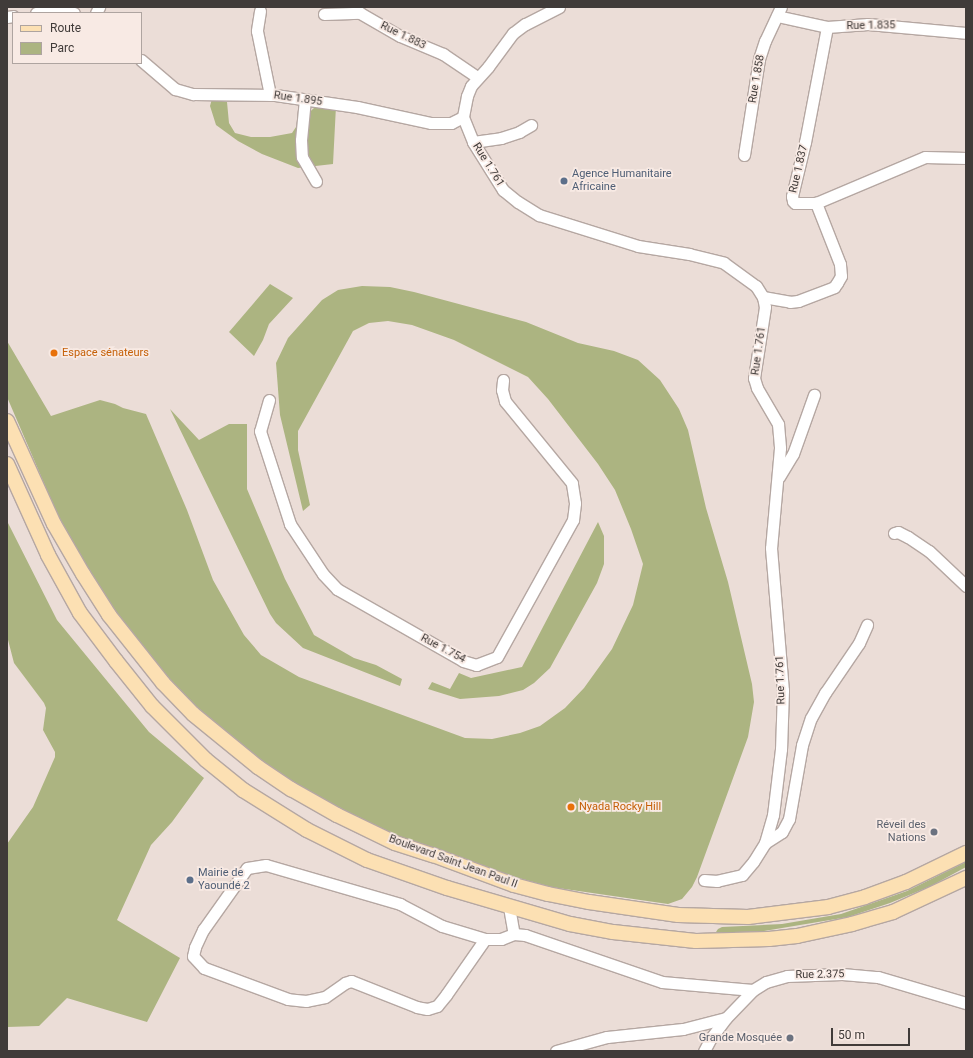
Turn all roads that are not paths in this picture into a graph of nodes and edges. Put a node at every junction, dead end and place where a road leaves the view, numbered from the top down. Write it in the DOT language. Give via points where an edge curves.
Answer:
graph roads {
  1 [pos="559,7"];
  2 [pos="260,11"];
  3 [pos="43,12"];
  4 [pos="68,12"];
  5 [pos="779,12"];
  6 [pos="324,14"];
  7 [pos="827,27"];
  8 [pos="966,33"];
  9 [pos="142,61"];
  10 [pos="477,77"];
  11 [pos="270,95"];
  12 [pos="305,99"];
  13 [pos="463,117"];
  14 [pos="531,125"];
  15 [pos="473,142"];
  16 [pos="744,155"];
  17 [pos="966,158"];
  18 [pos="316,181"];
  19 [pos="816,203"];
  20 [pos="763,297"];
  21 [pos="503,380"];
  22 [pos="814,395"];
  23 [pos="269,400"];
  24 [pos="7,421"];
  25 [pos="7,464"];
  26 [pos="778,478"];
  27 [pos="894,533"];
  28 [pos="966,586"];
  29 [pos="867,625"];
  30 [pos="764,843"];
  31 [pos="966,853"];
  32 [pos="966,878"];
  33 [pos="704,880"];
  34 [pos="508,907"];
  35 [pos="514,934"];
  36 [pos="485,938"];
  37 [pos="753,990"];
  38 [pos="966,1003"];
  39 [pos="726,1018"];
  40 [pos="556,1051"];
  41 [pos="704,1051"];
  1 -- 10 [label="street" via="513,33 488,67"];
  2 -- 11 [label="street" via="257,31"];
  3 -- 4 [label="street"];
  5 -- 7 [label="street, Rue 1.835"];
  5 -- 16 [label="street, Rue 1.858" via="765,41 760,59"];
  6 -- 10 [label="street, Rue 1.883" via="360,13 400,36 443,54"];
  7 -- 8 [label="street, Rue 1.835" via="868,24"];
  7 -- 19 [label="street, Rue 1.837" via="792,196 795,203"];
  9 -- 11 [label="street, Rue 1.895" via="175,89 193,94"];
  10 -- 13 [label="street" via="470,86"];
  11 -- 12 [label="street, Rue 1.895"];
  12 -- 13 [label="street, Rue 1.895" via="432,123 451,124"];
  12 -- 18 [label="street" via="302,157"];
  13 -- 15 [label="street, Rue 1.761"];
  14 -- 15 [label="street" via="501,138"];
  15 -- 20 [label="street, Rue 1.761" via="502,190 539,215 638,246 689,254 724,263 756,286"];
  17 -- 19 [label="street, Rue 1.837" via="925,157"];
  19 -- 20 [label="street" via="840,264 841,276 834,287 798,301"];
  20 -- 26 [label="street, Rue 1.761" via="765,307 754,378 778,424"];
  21 -- 23 [label="street, Rue 1.754" via="505,401 572,483 575,503 573,520 497,658 476,665 463,661 337,590 323,574 290,524 260,431"];
  22 -- 26 [label="street" via="793,454"];
  24 -- 31 [label="main road, Boulevard Saint Jean Paul II" via="54,524 83,574 109,615 163,683 193,714 258,767 337,815 395,843 514,885 548,894 678,915 741,917 828,907 865,897 906,882"];
  25 -- 34 [label="main road" via="48,555 80,613 152,706 206,760 243,790 277,812 367,860"];
  26 -- 30 [label="street, Rue 1.761" via="771,548 783,690 781,749 773,815"];
  27 -- 28 [label="street" via="898,532 908,537 929,551"];
  29 -- 30 [label="street" via="859,643 811,718 802,745 789,819 782,832"];
  30 -- 33 [label="street, Rue 1.761" via="742,875 717,881"];
  32 -- 34 [label="main road" via="893,912 852,924 797,936 748,941 696,941 613,932 570,924"];
  34 -- 35 [label="street"];
  35 -- 36 [label="street" via="501,939"];
  35 -- 37 [label="street" via="525,935 662,982"];
  36 -- 36 [label="street" via="442,926 400,904 266,865 247,868 203,930 194,947 193,956 204,968 288,999 306,1001 325,997 351,981 417,1008 427,1009 437,1006 446,995"];
  37 -- 38 [label="street, Rue 2.375" via="766,982 787,976 842,974 878,977"];
  37 -- 39 [label="street, Rue 2.375"];
  39 -- 40 [label="street" via="683,1029 607,1037"];
  39 -- 41 [label="street, Rue 2.375"];
}
